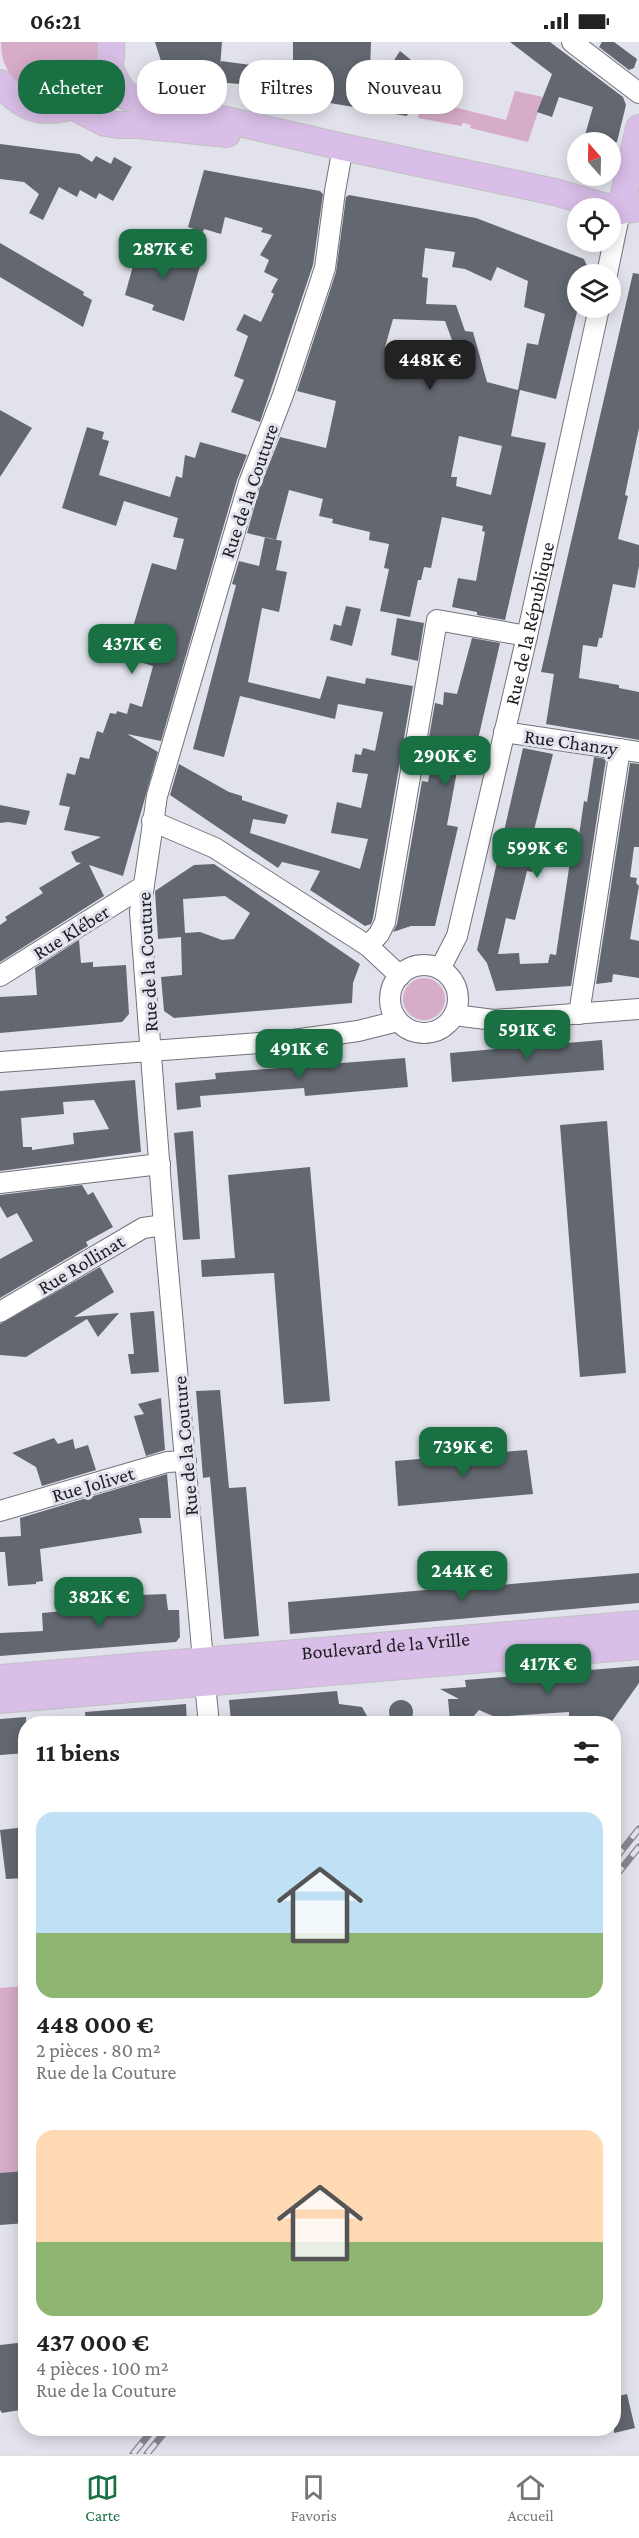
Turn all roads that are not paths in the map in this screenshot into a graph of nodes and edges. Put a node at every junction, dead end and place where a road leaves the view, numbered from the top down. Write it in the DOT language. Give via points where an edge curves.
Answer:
graph roads {
  1 [pos="572,42"];
  2 [pos="110,54"];
  3 [pos="4,93"];
  4 [pos="639,93"];
  5 [pos="18,100"];
  6 [pos="88,114"];
  7 [pos="639,128"];
  8 [pos="343,147"];
  9 [pos="630,210"];
  10 [pos="639,229"];
  11 [pos="611,264"];
  12 [pos="597,318"];
  13 [pos="527,636"];
  14 [pos="504,732"];
  15 [pos="629,751"];
  16 [pos="152,821"];
  17 [pos="142,887"];
  18 [pos="368,946"];
  19 [pos="440,969"];
  20 [pos="0,976"];
  21 [pos="400,976"];
  22 [pos="639,1009"];
  23 [pos="579,1014"];
  24 [pos="454,1015"];
  25 [pos="398,1021"];
  26 [pos="151,1050"];
  27 [pos="0,1062"];
  28 [pos="160,1164"];
  29 [pos="0,1183"];
  30 [pos="164,1225"];
  31 [pos="0,1312"];
  32 [pos="186,1461"];
  33 [pos="0,1511"];
  34 [pos="639,1624"];
  35 [pos="639,1646"];
  36 [pos="204,1672"];
  37 [pos="0,1678"];
  38 [pos="0,1700"];
  39 [pos="208,1716"];
  1 -- 4 [label="street"];
  2 -- 8 [label="main road" via="117,83 127,97"];
  3 -- 5 [label="main road"];
  6 -- 8 [label="main road" via="118,125"];
  7 -- 9 [label="main road"];
  8 -- 9 [label="main road"];
  8 -- 16 [label="street, Rue de la Couture" via="325,268 249,483"];
  9 -- 10 [label="main road"];
  9 -- 11 [label="street"];
  12 -- 13 [label="street, Rue de la République"];
  13 -- 14 [label="street, Rue de la République"];
  13 -- 18 [label="street" via="437,620 385,922"];
  14 -- 15 [label="street, Rue Chanzy"];
  14 -- 19 [label="street, Rue de la République" via="457,936"];
  15 -- 23 [label="street"];
  16 -- 17 [label="street, Rue de la Couture"];
  16 -- 18 [label="street" via="215,848"];
  17 -- 20 [label="street, Rue Kléber"];
  17 -- 26 [label="street, Rue de la Couture" via="140,912"];
  18 -- 21 [label="street"];
  19 -- 21 [label="street" via="419,966"];
  19 -- 24 [label="street" via="458,994"];
  21 -- 25 [label="street" via="391,993"];
  22 -- 23 [label="street"];
  23 -- 24 [label="street" via="494,1020"];
  24 -- 25 [label="street" via="449,1023 433,1032 414,1031"];
  25 -- 26 [label="street" via="286,1041"];
  26 -- 27 [label="street"];
  26 -- 28 [label="street, Rue de la Couture"];
  28 -- 29 [label="street"];
  28 -- 30 [label="street, Rue de la Couture"];
  30 -- 31 [label="street, Rue Rollinat" via="142,1228"];
  30 -- 32 [label="street, Rue de la Couture"];
  32 -- 33 [label="street, Rue Jolivet" via="167,1462"];
  32 -- 36 [label="street, Rue de la Couture"];
  34 -- 36 [label="main road, Boulevard de la Vrille"];
  35 -- 36 [label="main road, Boulevard de la Vrille"];
  36 -- 37 [label="main road, Boulevard de la Vrille"];
  36 -- 38 [label="main road, Boulevard de la Vrille"];
  36 -- 39 [label="street, Rue de la Couture"];
}
